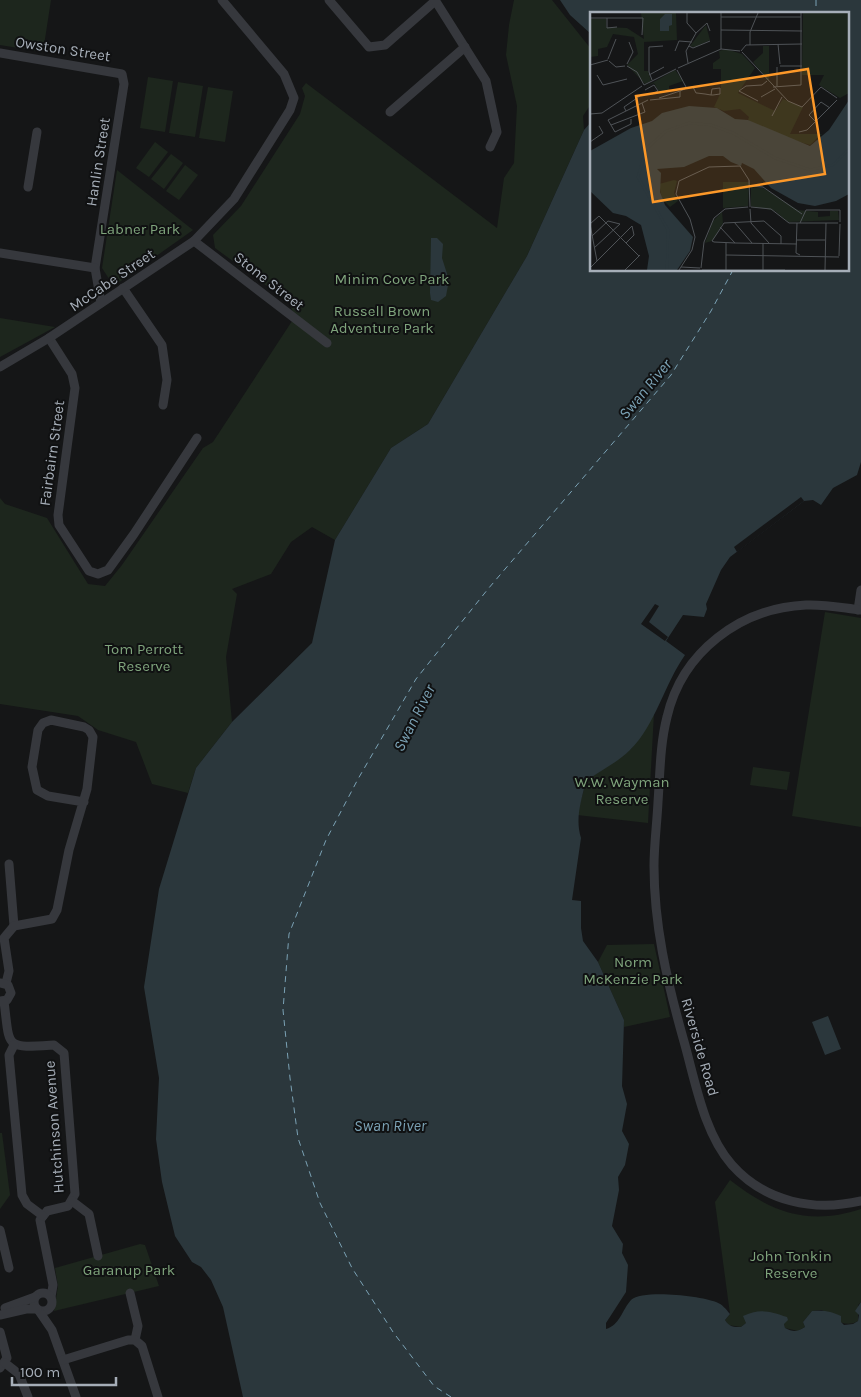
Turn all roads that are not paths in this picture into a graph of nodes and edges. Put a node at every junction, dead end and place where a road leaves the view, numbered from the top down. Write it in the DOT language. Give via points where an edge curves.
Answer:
graph roads {
  1 [pos="222,0"];
  2 [pos="329,0"];
  3 [pos="435,0"];
  4 [pos="465,47"];
  5 [pos="0,53"];
  6 [pos="122,74"];
  7 [pos="390,112"];
  8 [pos="37,132"];
  9 [pos="490,147"];
  10 [pos="28,187"];
  11 [pos="194,241"];
  12 [pos="0,253"];
  13 [pos="95,268"];
  14 [pos="99,284"];
  15 [pos="123,288"];
  16 [pos="111,296"];
  17 [pos="101,303"];
  18 [pos="49,338"];
  19 [pos="327,343"];
  20 [pos="0,367"];
  21 [pos="163,405"];
  22 [pos="197,438"];
  23 [pos="861,590"];
  24 [pos="860,610"];
  25 [pos="84,802"];
  26 [pos="8,864"];
  27 [pos="14,926"];
  28 [pos="3,983"];
  29 [pos="2,1001"];
  30 [pos="14,1045"];
  31 [pos="861,1195"];
  32 [pos="72,1201"];
  33 [pos="861,1201"];
  34 [pos="851,1202"];
  35 [pos="42,1216"];
  36 [pos="0,1230"];
  37 [pos="98,1256"];
  38 [pos="9,1268"];
  39 [pos="130,1293"];
  40 [pos="43,1296"];
  41 [pos="0,1309"];
  42 [pos="50,1309"];
  43 [pos="38,1310"];
  44 [pos="0,1315"];
  45 [pos="52,1330"];
  46 [pos="0,1332"];
  47 [pos="135,1340"];
  48 [pos="64,1360"];
  49 [pos="2,1365"];
  50 [pos="28,1397"];
  51 [pos="76,1397"];
  52 [pos="158,1397"];
  1 -- 11 [label="street, McCabe Street" via="284,74 294,98 290,110 234,199"];
  2 -- 3 [label="street" via="370,46 385,45"];
  3 -- 4 [label="street"];
  4 -- 7 [label="street"];
  4 -- 9 [label="street" via="486,81 497,132"];
  5 -- 6 [label="street, Owston Street"];
  6 -- 13 [label="street, Hanlin Street" via="124,84 116,144"];
  8 -- 10 [label="street"];
  11 -- 15 [label="street, McCabe Street"];
  11 -- 19 [label="street, Stone Street"];
  12 -- 13 [label="street"];
  13 -- 14 [label="street, Hanlin Street"];
  14 -- 16 [label="street"];
  14 -- 17 [label="street, Hanlin Street"];
  15 -- 16 [label="street, McCabe Street"];
  15 -- 21 [label="street" via="162,345 167,380"];
  16 -- 17 [label="street, McCabe Street"];
  17 -- 18 [label="street, McCabe Street"];
  18 -- 20 [label="street, McCabe Street"];
  18 -- 22 [label="street, Fairbairn Street" via="72,374 76,388 58,515 60,525 89,571 98,574 108,570"];
  23 -- 24 [label="street"];
  24 -- 34 [label="street, Riverside Road" via="806,605 776,608 722,633 708,643 689,665 667,716 654,865 664,967 707,1120 717,1141 734,1167 772,1195 811,1205"];
  25 -- 25 [label="street" via="93,737 84,726 51,720 38,730 32,768 37,790 48,796"];
  25 -- 27 [label="street" via="52,919"];
  26 -- 27 [label="street"];
  27 -- 28 [label="street" via="4,938 9,971"];
  28 -- 29 [label="street" via="11,993"];
  29 -- 30 [label="street" via="9,1039"];
  30 -- 32 [label="street, Hutchinson Avenue" via="54,1045 64,1053 75,1194"];
  30 -- 35 [label="street" via="10,1055 22,1196"];
  31 -- 34 [label="street"];
  32 -- 35 [label="street, Hutchinson Avenue" via="68,1206 47,1211"];
  32 -- 37 [label="street" via="89,1214"];
  33 -- 34 [label="street, Riverside Road"];
  35 -- 40 [label="street" via="40,1220 52,1278"];
  36 -- 38 [label="street"];
  39 -- 47 [label="street" via="138,1326"];
  40 -- 41 [label="street"];
  40 -- 42 [label="street" via="53,1302"];
  40 -- 43 [label="street" via="34,1304"];
  42 -- 43 [label="street"];
  42 -- 45 [label="street"];
  43 -- 44 [label="street" via="26,1309"];
  43 -- 45 [label="street"];
  45 -- 48 [label="street"];
  46 -- 49 [label="street" via="7,1358"];
  47 -- 48 [label="street"];
  47 -- 52 [label="street" via="142,1346"];
  48 -- 51 [label="street"];
  49 -- 50 [label="street" via="19,1374"];
}
